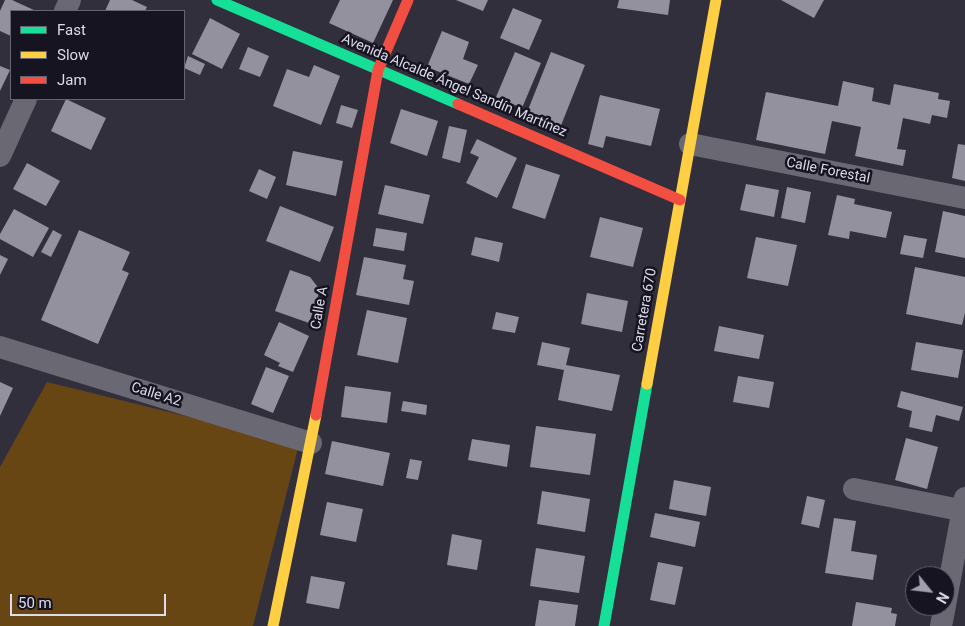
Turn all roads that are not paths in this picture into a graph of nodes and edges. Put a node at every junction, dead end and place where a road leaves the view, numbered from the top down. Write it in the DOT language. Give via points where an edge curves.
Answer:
graph roads {
  1 [pos="217,0"];
  2 [pos="408,0"];
  3 [pos="716,0"];
  4 [pos="378,70"];
  5 [pos="26,100"];
  6 [pos="690,144"];
  7 [pos="0,156"];
  8 [pos="965,198"];
  9 [pos="680,200"];
  10 [pos="0,347"];
  11 [pos="311,442"];
  12 [pos="854,489"];
  13 [pos="964,506"];
  14 [pos="952,566"];
  15 [pos="273,626"];
  16 [pos="604,626"];
  1 -- 4 [label="street, Avenida Alcalde Ángel Sandín Martínez"];
  2 -- 4 [label="street, Calle A"];
  3 -- 6 [label="street, Carretera 670"];
  4 -- 9 [label="street, Avenida Alcalde Ángel Sandín Martínez"];
  4 -- 11 [label="street, Calle A"];
  5 -- 7 [label="street"];
  6 -- 8 [label="street, Calle Forestal"];
  6 -- 9 [label="street, Carretera 670"];
  9 -- 16 [label="street, Carretera 670"];
  10 -- 11 [label="street, Calle A2"];
  11 -- 15 [label="street, Calle A"];
  12 -- 13 [label="street"];
  13 -- 14 [label="street"];
}
